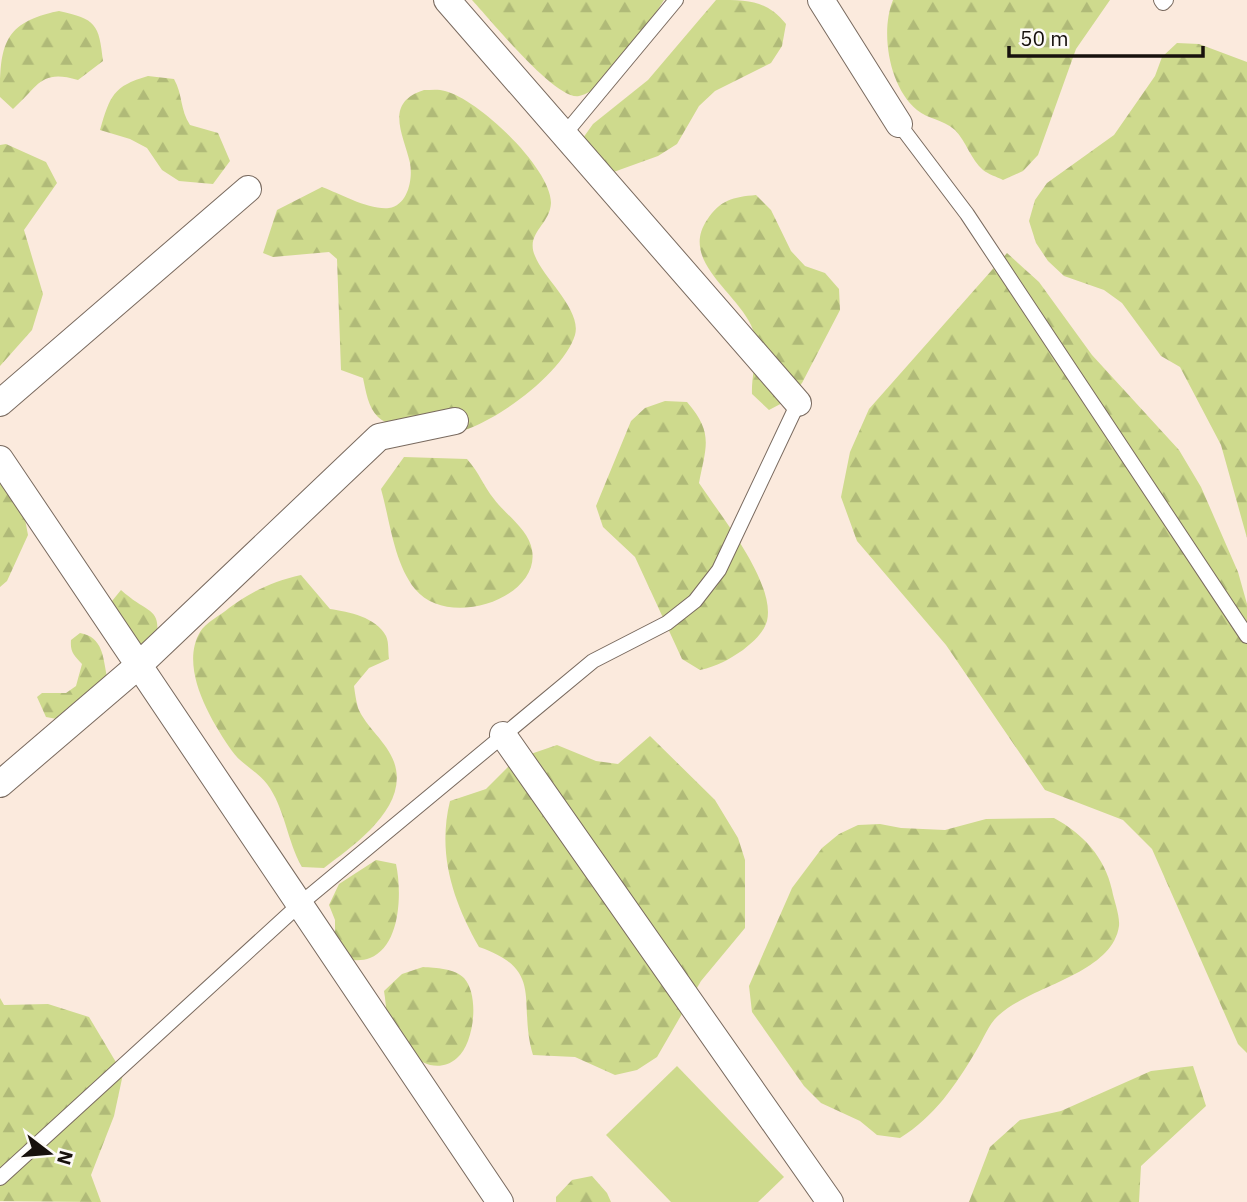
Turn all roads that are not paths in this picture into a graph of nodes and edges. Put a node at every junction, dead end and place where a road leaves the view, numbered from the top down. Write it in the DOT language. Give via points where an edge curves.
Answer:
graph roads {
  1 [pos="447,0"];
  2 [pos="677,0"];
  3 [pos="821,0"];
  4 [pos="899,124"];
  5 [pos="562,136"];
  6 [pos="248,189"];
  7 [pos="0,403"];
  8 [pos="798,403"];
  9 [pos="455,421"];
  10 [pos="0,459"];
  11 [pos="1247,636"];
  12 [pos="139,665"];
  13 [pos="503,735"];
  14 [pos="0,784"];
  15 [pos="300,904"];
  16 [pos="0,1178"];
  17 [pos="500,1202"];
  18 [pos="831,1202"];
  1 -- 5 [label="street"];
  2 -- 5 [label="lane"];
  3 -- 4 [label="street"];
  4 -- 11 [label="lane" via="967,214"];
  5 -- 8 [label="street"];
  6 -- 7 [label="street"];
  8 -- 13 [label="lane" via="719,570 695,600 667,624 593,661"];
  9 -- 12 [label="street" via="379,437"];
  10 -- 12 [label="street"];
  12 -- 14 [label="street"];
  12 -- 15 [label="street"];
  13 -- 15 [label="lane"];
  13 -- 18 [label="street"];
  15 -- 16 [label="lane"];
  15 -- 17 [label="street"];
}
